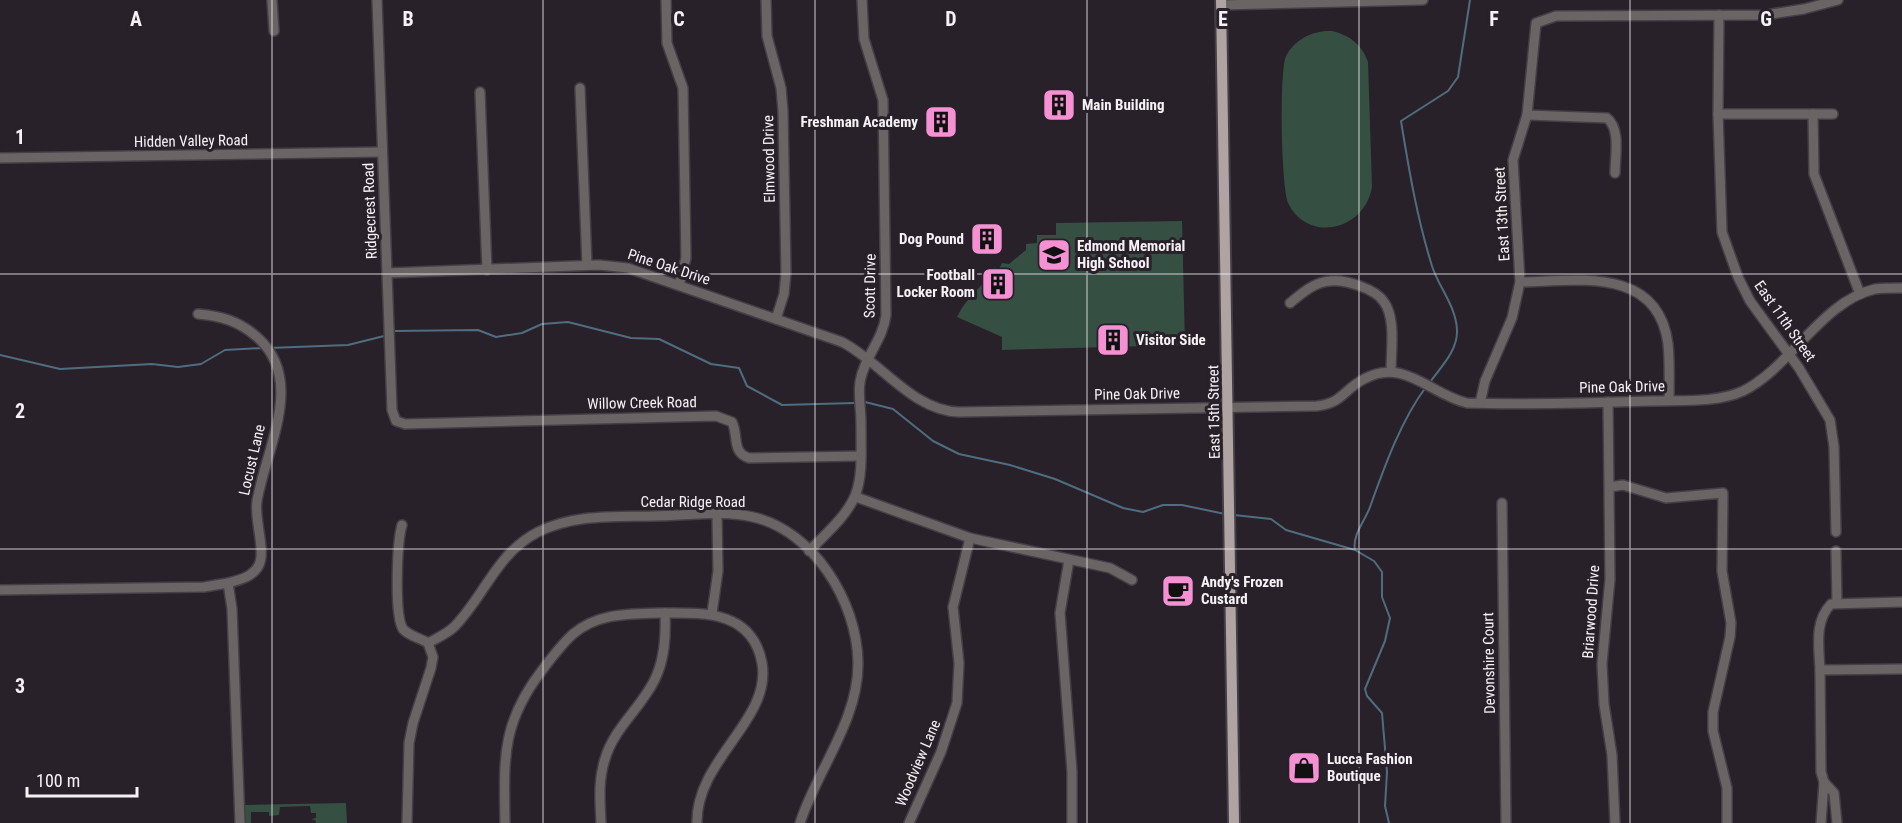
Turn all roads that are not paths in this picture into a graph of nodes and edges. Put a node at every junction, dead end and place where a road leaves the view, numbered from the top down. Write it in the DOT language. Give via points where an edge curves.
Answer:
graph roads {
  1 [pos="272,0"];
  2 [pos="376,0"];
  3 [pos="666,0"];
  4 [pos="766,0"];
  5 [pos="862,0"];
  6 [pos="1423,0"];
  7 [pos="1838,0"];
  8 [pos="1250,2"];
  9 [pos="1221,3"];
  10 [pos="1719,15"];
  11 [pos="274,31"];
  12 [pos="580,88"];
  13 [pos="480,92"];
  14 [pos="1718,114"];
  15 [pos="1812,114"];
  16 [pos="1833,114"];
  17 [pos="1527,115"];
  18 [pos="382,152"];
  19 [pos="0,158"];
  20 [pos="1615,173"];
  21 [pos="587,266"];
  22 [pos="487,270"];
  23 [pos="387,273"];
  24 [pos="1520,282"];
  25 [pos="679,285"];
  26 [pos="1902,288"];
  27 [pos="1860,294"];
  28 [pos="1290,303"];
  29 [pos="198,315"];
  30 [pos="776,319"];
  31 [pos="1790,353"];
  32 [pos="868,358"];
  33 [pos="1391,371"];
  34 [pos="1669,400"];
  35 [pos="1608,402"];
  36 [pos="1480,403"];
  37 [pos="1229,407"];
  38 [pos="396,421"];
  39 [pos="861,456"];
  40 [pos="1610,487"];
  41 [pos="856,497"];
  42 [pos="1502,503"];
  43 [pos="717,515"];
  44 [pos="402,525"];
  45 [pos="1836,532"];
  46 [pos="970,538"];
  47 [pos="1836,550"];
  48 [pos="810,551"];
  49 [pos="1070,560"];
  50 [pos="1132,580"];
  51 [pos="228,583"];
  52 [pos="0,590"];
  53 [pos="1902,602"];
  54 [pos="1837,603"];
  55 [pos="665,613"];
  56 [pos="712,613"];
  57 [pos="428,643"];
  58 [pos="1902,669"];
  59 [pos="1820,670"];
  60 [pos="1824,782"];
  61 [pos="1821,819"];
  62 [pos="1837,819"];
  63 [pos="240,823"];
  64 [pos="407,823"];
  65 [pos="505,823"];
  66 [pos="601,823"];
  67 [pos="698,823"];
  68 [pos="800,823"];
  69 [pos="909,823"];
  70 [pos="1065,823"];
  71 [pos="1072,823"];
  72 [pos="1234,823"];
  73 [pos="1506,823"];
  74 [pos="1615,823"];
  75 [pos="1727,823"];
  1 -- 11 [label="street"];
  2 -- 18 [label="street, Ridgecrest Road"];
  3 -- 25 [label="street" via="667,43 683,98 686,258"];
  4 -- 30 [label="street, Elmwood Drive" via="766,36 781,88 783,111 786,273"];
  5 -- 32 [label="street, Scott Drive" via="864,39 882,96 885,214 886,315 881,338"];
  6 -- 8 [label="street"];
  7 -- 10 [label="street" via="1785,13"];
  8 -- 9 [label="street"];
  9 -- 37 [label="main road, East 15th Street"];
  10 -- 14 [label="street, East 11th Street"];
  10 -- 17 [label="street, East 13th Street" via="1556,16 1536,23"];
  12 -- 21 [label="street"];
  13 -- 22 [label="street"];
  14 -- 15 [label="street"];
  14 -- 31 [label="street, East 11th Street" via="1722,232 1750,301"];
  15 -- 16 [label="street"];
  15 -- 27 [label="street" via="1814,174"];
  17 -- 20 [label="street" via="1607,118 1615,131"];
  17 -- 24 [label="street, East 13th Street" via="1513,160"];
  18 -- 19 [label="street, Hidden Valley Road"];
  18 -- 23 [label="street, Ridgecrest Road"];
  21 -- 22 [label="street, Pine Oak Drive"];
  21 -- 25 [label="street, Pine Oak Drive" via="628,268"];
  22 -- 23 [label="street, Pine Oak Drive"];
  23 -- 38 [label="street, Ridgecrest Road" via="392,410"];
  24 -- 34 [label="street" via="1601,280 1632,288 1654,308 1662,322 1668,343"];
  24 -- 36 [label="street, East 13th Street" via="1512,318 1485,381"];
  25 -- 30 [label="street, Pine Oak Drive"];
  26 -- 27 [label="street, Pine Oak Drive"];
  27 -- 31 [label="street, Pine Oak Drive" via="1823,320"];
  28 -- 33 [label="street" via="1308,289 1330,281 1371,288 1385,303 1390,323"];
  29 -- 51 [label="street, Locust Lane" via="217,316 247,328 269,349 281,375 280,407 256,508 259,566 248,576"];
  30 -- 32 [label="street, Pine Oak Drive" via="842,342"];
  31 -- 34 [label="street, Pine Oak Drive" via="1743,391 1714,398"];
  31 -- 45 [label="street, East 11th Street" via="1830,420"];
  32 -- 37 [label="street, Pine Oak Drive" via="920,399 951,412"];
  32 -- 39 [label="street, Scott Drive" via="860,382"];
  33 -- 36 [label="street, Pine Oak Drive" via="1418,379 1456,400"];
  33 -- 37 [label="street, Pine Oak Drive" via="1360,381 1330,404"];
  34 -- 35 [label="street, Pine Oak Drive"];
  35 -- 36 [label="street, Pine Oak Drive"];
  35 -- 40 [label="street, Briarwood Drive"];
  37 -- 72 [label="main road, East 15th Street"];
  38 -- 39 [label="street, Willow Creek Road" via="405,424 716,416 732,422 736,447 749,458"];
  39 -- 41 [label="street, Scott Drive"];
  40 -- 74 [label="street, Briarwood Drive" via="1610,579 1602,663"];
  40 -- 75 [label="street" via="1623,485 1666,498 1723,493 1722,571 1731,623 1713,712 1713,731 1727,788"];
  41 -- 46 [label="street"];
  41 -- 48 [label="street, Scott Drive" via="846,514"];
  42 -- 73 [label="street, Devonshire Court"];
  43 -- 48 [label="street, Cedar Ridge Road" via="769,521"];
  43 -- 56 [label="street" via="718,571"];
  43 -- 57 [label="street, Cedar Ridge Road" via="589,518 552,526 506,556 454,627"];
  44 -- 57 [label="street" via="398,548 400,620 406,632"];
  46 -- 49 [label="street"];
  46 -- 69 [label="street, Woodview Lane" via="952,607 959,663 957,703 941,752"];
  47 -- 54 [label="street"];
  48 -- 68 [label="street, Cedar Ridge Road" via="832,580 850,614 858,668 849,710"];
  49 -- 50 [label="street" via="1110,568"];
  49 -- 71 [label="street" via="1060,614"];
  51 -- 52 [label="street" via="204,587"];
  51 -- 63 [label="street"];
  53 -- 54 [label="street"];
  54 -- 59 [label="street" via="1822,613 1819,624"];
  55 -- 56 [label="street"];
  55 -- 65 [label="street" via="598,619 572,636 539,675 521,701 507,737"];
  55 -- 66 [label="street" via="664,649 654,681 618,731 604,759 600,780"];
  56 -- 67 [label="street" via="736,624 753,640 761,657 763,681 756,704 706,781"];
  57 -- 64 [label="street" via="433,657 431,668 409,743"];
  58 -- 59 [label="street"];
  59 -- 60 [label="street"];
  60 -- 61 [label="street"];
  60 -- 62 [label="street" via="1834,793"];
  61 -- 62 [label="street"];
  70 -- 71 [label="street"];
}
